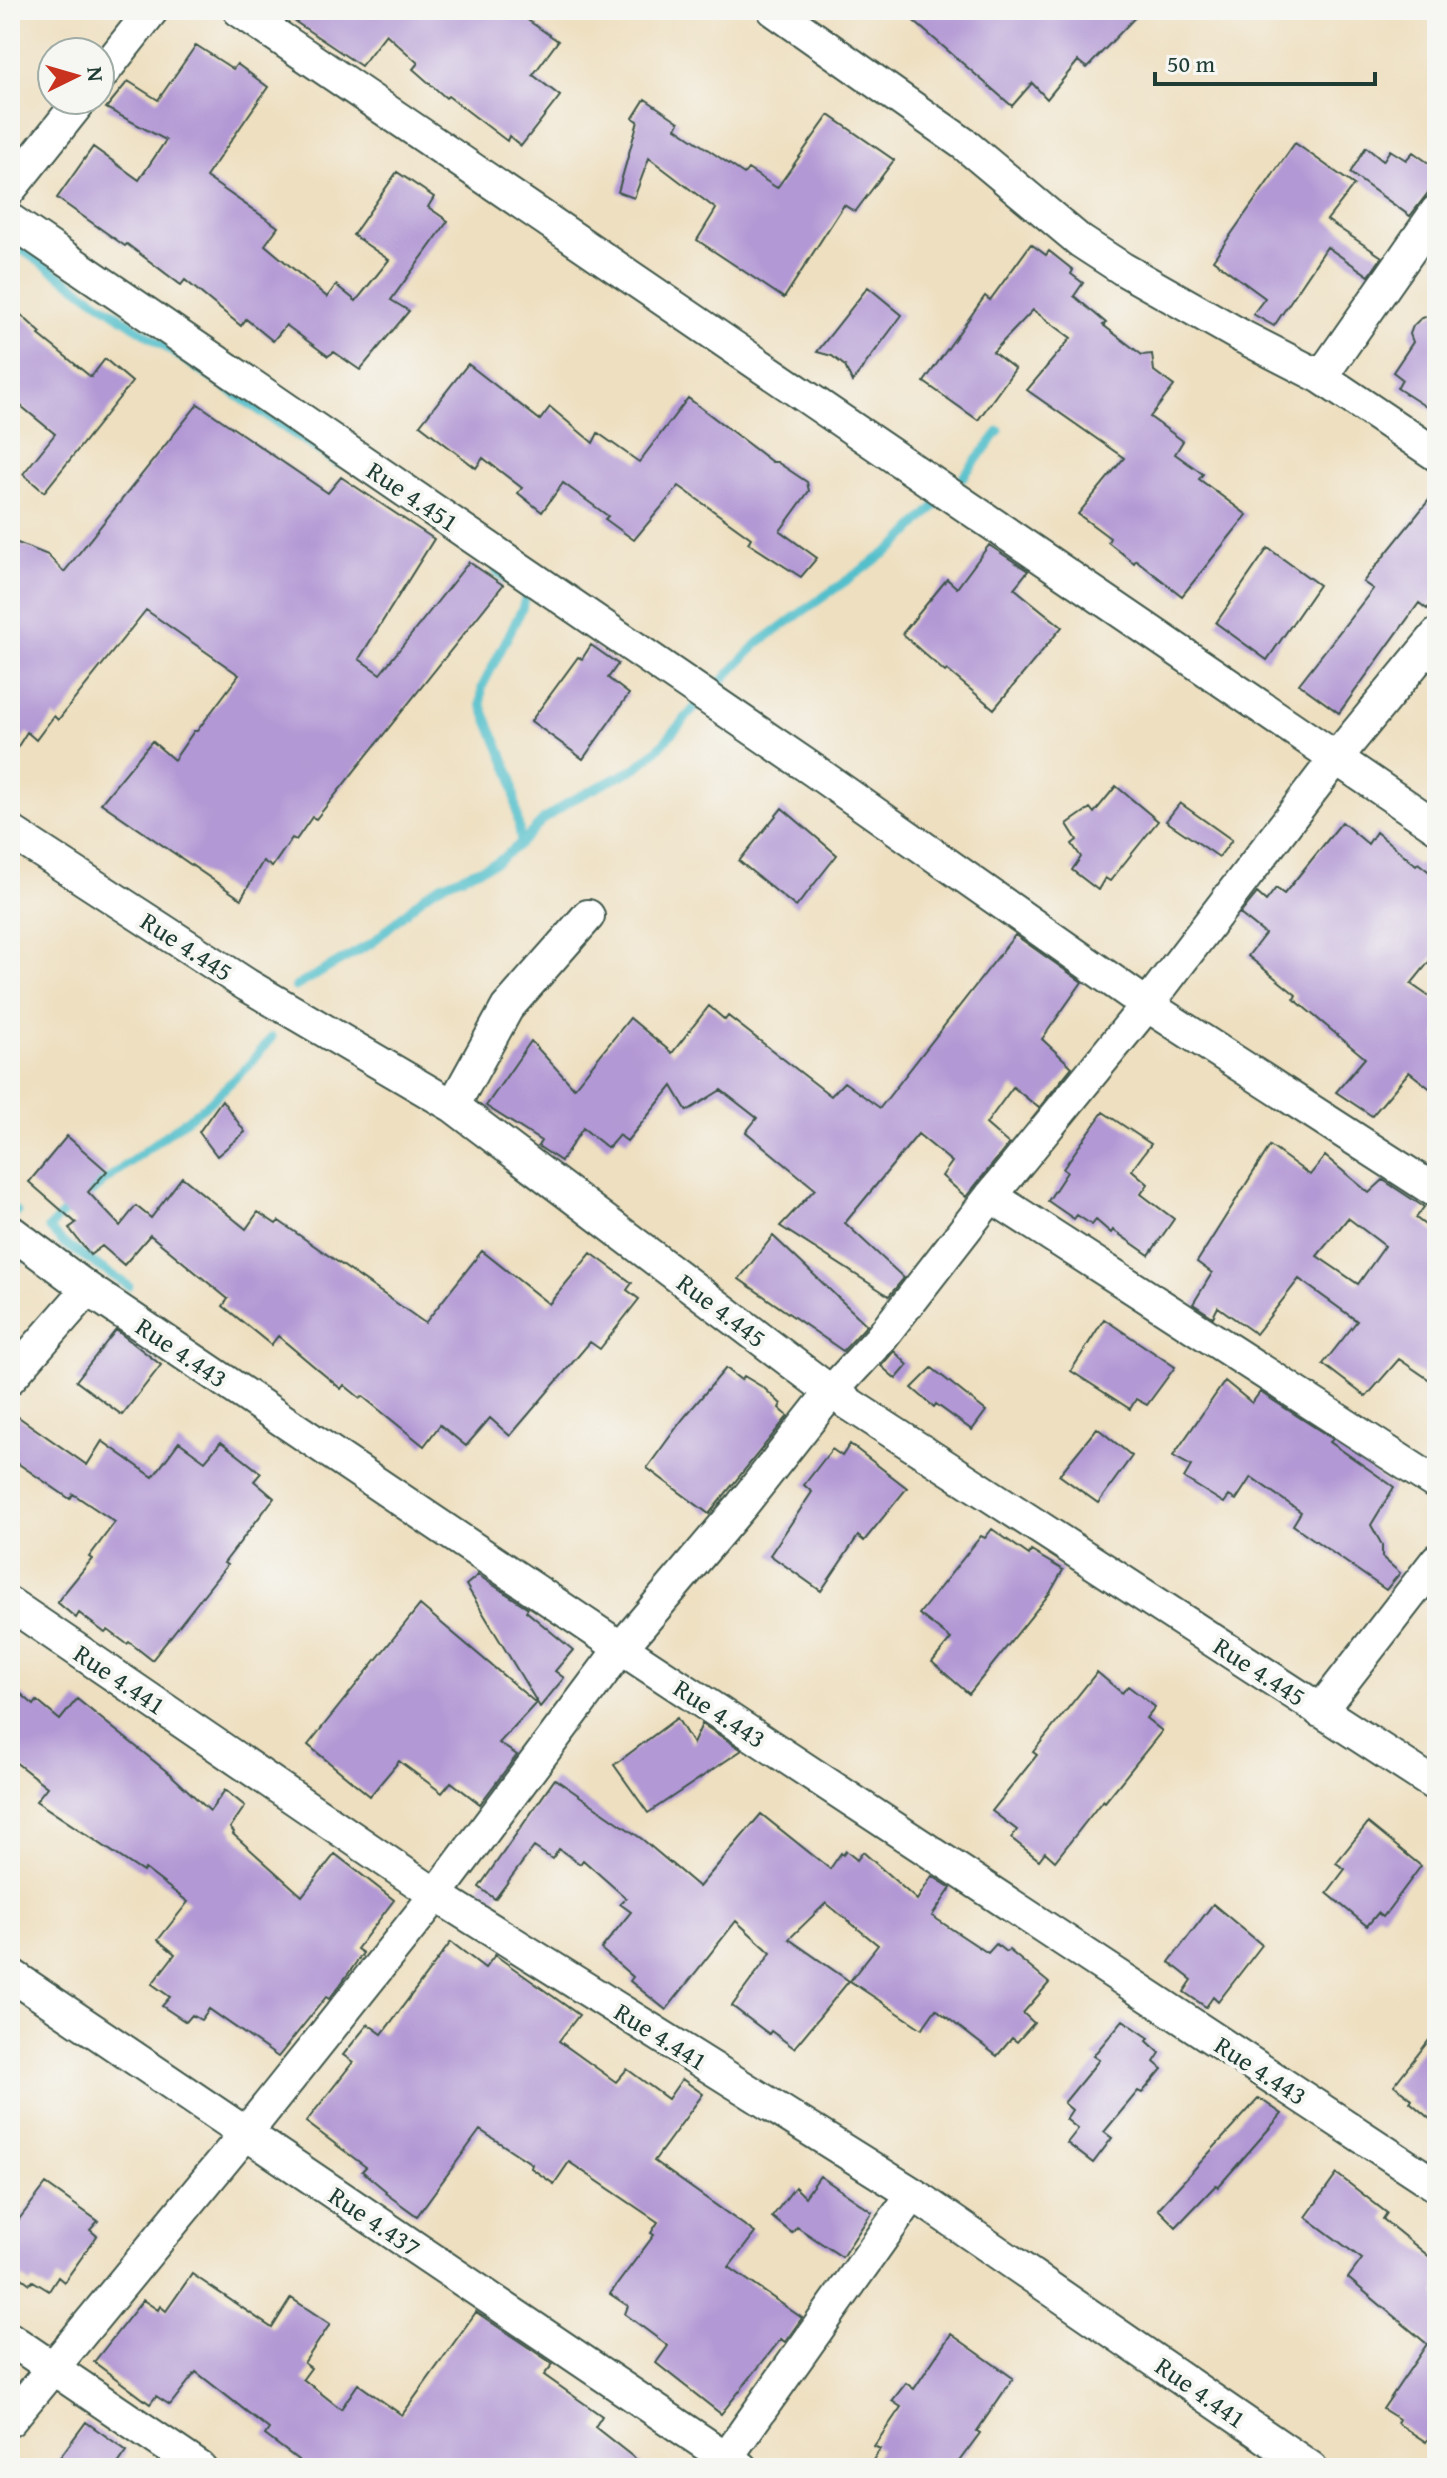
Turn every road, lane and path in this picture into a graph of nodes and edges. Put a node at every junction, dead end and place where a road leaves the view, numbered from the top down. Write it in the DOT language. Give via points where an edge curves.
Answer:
graph roads {
  1 [pos="152,10"];
  2 [pos="239,10"];
  3 [pos="774,10"];
  4 [pos="116,56"];
  5 [pos="68,116"];
  6 [pos="10,189"];
  7 [pos="1437,211"];
  8 [pos="10,220"];
  9 [pos="1321,377"];
  10 [pos="1437,455"];
  11 [pos="1437,635"];
  12 [pos="1336,758"];
  13 [pos="1437,827"];
  14 [pos="10,831"];
  15 [pos="588,916"];
  16 [pos="1147,1005"];
  17 [pos="453,1106"];
  18 [pos="1437,1192"];
  19 [pos="991,1196"];
  20 [pos="10,1231"];
  21 [pos="88,1289"];
  22 [pos="10,1378"];
  23 [pos="831,1392"];
  24 [pos="1437,1484"];
  25 [pos="1437,1560"];
  26 [pos="10,1604"];
  27 [pos="621,1648"];
  28 [pos="1320,1711"];
  29 [pos="1437,1786"];
  30 [pos="436,1895"];
  31 [pos="10,1974"];
  32 [pos="246,2133"];
  33 [pos="1437,2186"];
  34 [pos="913,2194"];
  35 [pos="10,2339"];
  36 [pos="52,2368"];
  37 [pos="10,2420"];
  38 [pos="729,2465"];
  39 [pos="200,2468"];
  40 [pos="1311,2468"];
  1 -- 4 [label="street"];
  2 -- 12 [label="street"];
  3 -- 9 [label="street" via="964,144 1080,241"];
  5 -- 6 [label="street"];
  7 -- 9 [label="street"];
  8 -- 16 [label="street, Rue 4.451"];
  9 -- 10 [label="street"];
  11 -- 12 [label="street"];
  12 -- 13 [label="street"];
  12 -- 16 [label="street"];
  14 -- 17 [label="street, Rue 4.445" via="247,985"];
  15 -- 17 [label="street" via="507,1008"];
  16 -- 18 [label="street, Rue 4.451"];
  16 -- 19 [label="street"];
  17 -- 23 [label="street, Rue 4.445"];
  19 -- 23 [label="street" via="880,1339"];
  19 -- 24 [label="street"];
  20 -- 21 [label="street, Rue 4.443"];
  21 -- 22 [label="street"];
  21 -- 27 [label="street, Rue 4.443"];
  23 -- 27 [label="street"];
  23 -- 28 [label="street, Rue 4.445"];
  25 -- 28 [label="street"];
  26 -- 30 [label="street, Rue 4.441"];
  27 -- 30 [label="street"];
  27 -- 33 [label="street, Rue 4.443"];
  28 -- 29 [label="street, Rue 4.445"];
  30 -- 32 [label="street"];
  30 -- 34 [label="street, Rue 4.441"];
  31 -- 32 [label="street, Rue 4.437"];
  32 -- 36 [label="street"];
  32 -- 38 [label="street, Rue 4.437"];
  34 -- 38 [label="street"];
  34 -- 40 [label="street, Rue 4.441"];
  35 -- 36 [label="street"];
  36 -- 37 [label="street"];
  36 -- 39 [label="street"];
}
